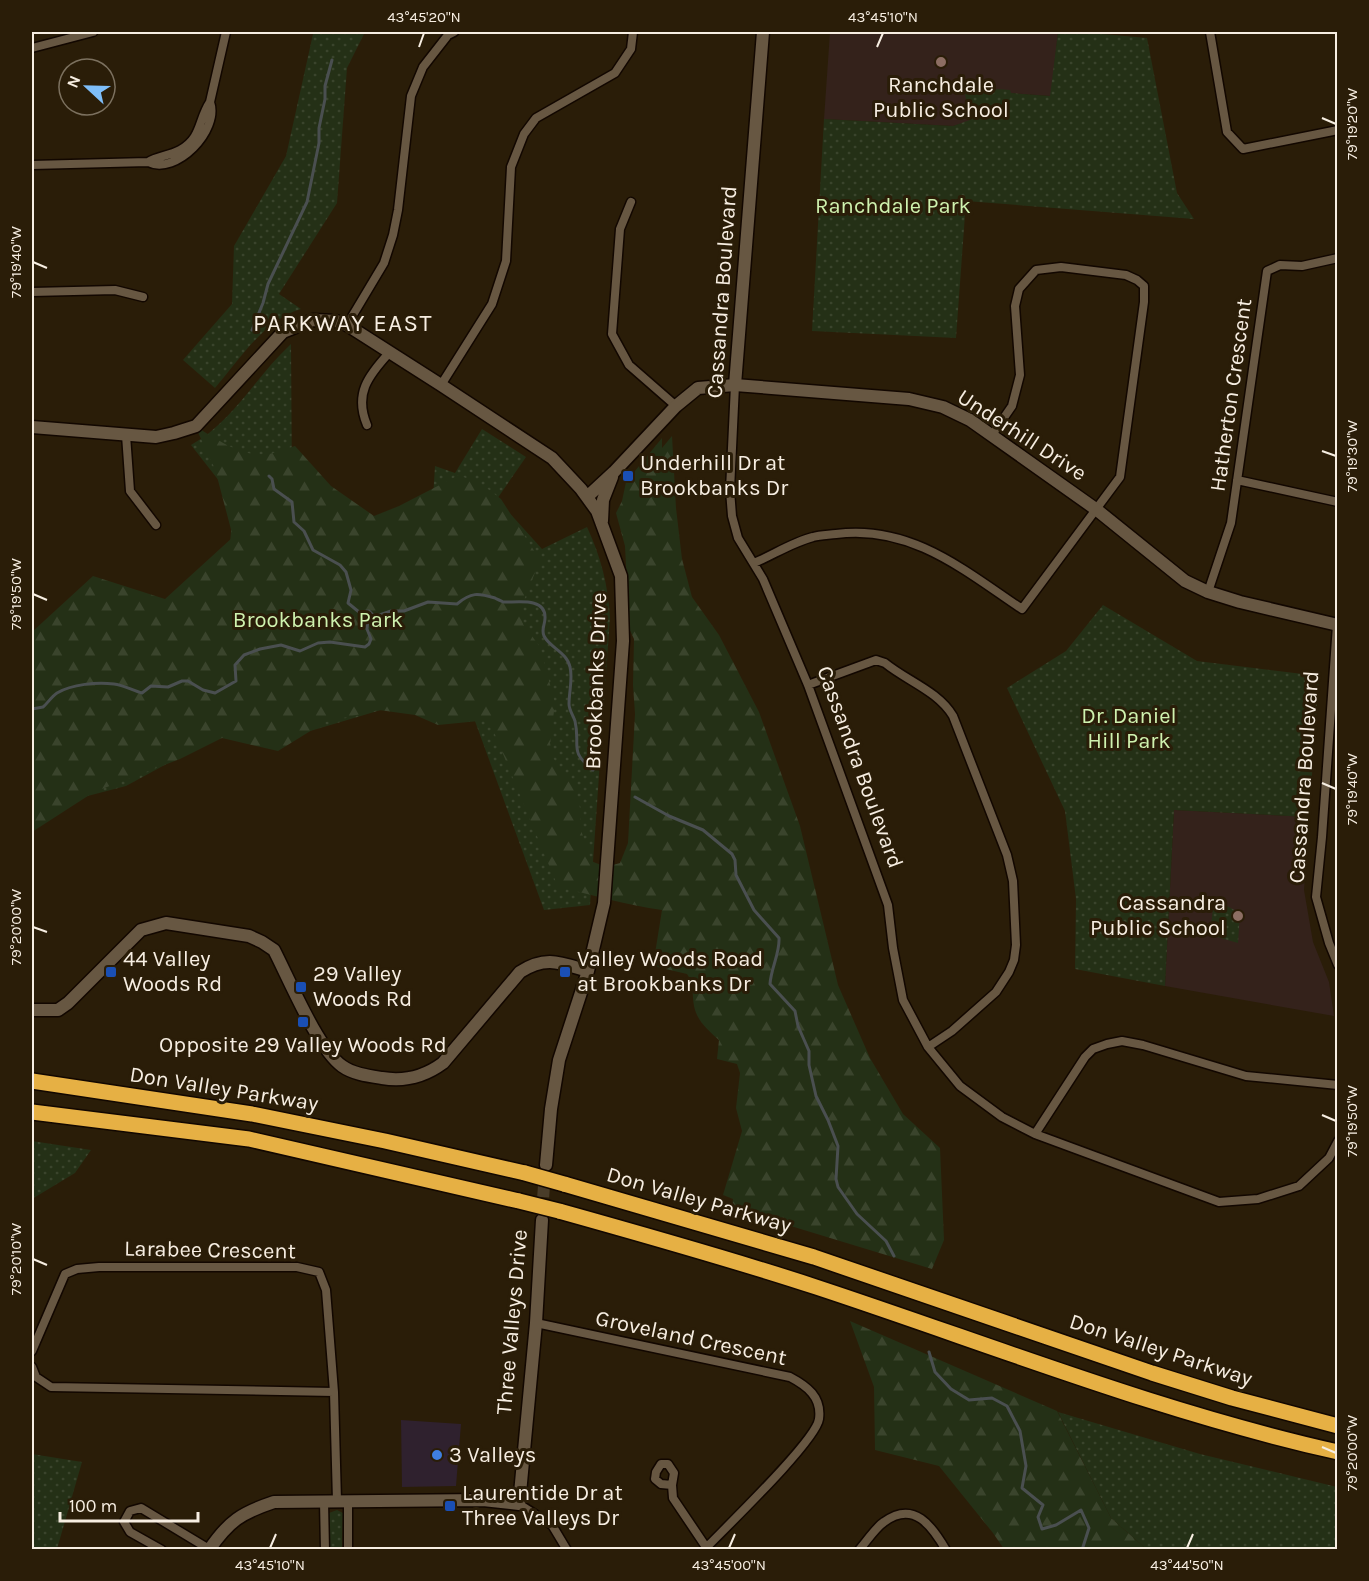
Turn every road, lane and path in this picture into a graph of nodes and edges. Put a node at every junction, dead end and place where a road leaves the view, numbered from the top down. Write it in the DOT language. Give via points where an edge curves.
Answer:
graph roads {
  1 [pos="93,32"];
  2 [pos="226,32"];
  3 [pos="454,32"];
  4 [pos="633,32"];
  5 [pos="763,32"];
  6 [pos="1210,32"];
  7 [pos="32,48"];
  8 [pos="1338,130"];
  9 [pos="32,165"];
  10 [pos="631,202"];
  11 [pos="1338,258"];
  12 [pos="32,292"];
  13 [pos="143,297"];
  14 [pos="347,325"];
  15 [pos="389,353"];
  16 [pos="441,385"];
  17 [pos="735,385"];
  18 [pos="676,406"];
  19 [pos="367,425"];
  20 [pos="32,428"];
  21 [pos="126,435"];
  22 [pos="992,435"];
  23 [pos="614,472"];
  24 [pos="1237,480"];
  25 [pos="587,497"];
  26 [pos="1338,502"];
  27 [pos="1097,510"];
  28 [pos="602,522"];
  29 [pos="156,525"];
  30 [pos="754,563"];
  31 [pos="1208,592"];
  32 [pos="1337,625"];
  33 [pos="808,685"];
  34 [pos="1338,965"];
  35 [pos="588,970"];
  36 [pos="32,1010"];
  37 [pos="928,1047"];
  38 [pos="32,1081"];
  39 [pos="1338,1085"];
  40 [pos="32,1112"];
  41 [pos="1035,1134"];
  42 [pos="1338,1141"];
  43 [pos="546,1165"];
  44 [pos="542,1220"];
  45 [pos="536,1323"];
  46 [pos="32,1351"];
  47 [pos="32,1367"];
  48 [pos="334,1392"];
  49 [pos="1338,1426"];
  50 [pos="1338,1452"];
  51 [pos="672,1485"];
  52 [pos="336,1501"];
  53 [pos="519,1504"];
  54 [pos="209,1549"];
  55 [pos="705,1549"];
  56 [pos="162,1550"];
  57 [pos="325,1550"];
  58 [pos="348,1550"];
  59 [pos="567,1550"];
  60 [pos="858,1550"];
  61 [pos="946,1550"];
  1 -- 7 [label="street"];
  2 -- 9 [label="street" via="210,102 199,130 183,148 148,162"];
  3 -- 14 [label="street" via="423,67 411,96 393,235 384,263"];
  4 -- 16 [label="street" via="631,49 615,73 536,118 524,134 511,167 506,261 492,304"];
  5 -- 17 [label="street, Cassandra Boulevard"];
  6 -- 8 [label="street" via="1227,132 1243,149"];
  10 -- 18 [label="street" via="620,229 612,334 629,365"];
  11 -- 24 [label="street, Hatherton Crescent" via="1302,266 1280,265 1267,272"];
  12 -- 13 [label="street" via="115,290"];
  14 -- 15 [label="street, Brookbanks Drive"];
  14 -- 21 [label="street, Brookbanks Drive" via="313,320 283,333 196,426 156,437"];
  15 -- 16 [label="street, Brookbanks Drive"];
  15 -- 19 [label="street" via="361,396"];
  16 -- 25 [label="street, Brookbanks Drive" via="552,458"];
  17 -- 18 [label="street, Underhill Drive" via="698,388"];
  17 -- 22 [label="street, Underhill Drive" via="909,399 958,413"];
  17 -- 30 [label="street, Cassandra Boulevard" via="732,516 738,538"];
  18 -- 23 [label="street, Underhill Drive"];
  20 -- 21 [label="street, Brookbanks Drive"];
  21 -- 29 [label="street" via="130,491"];
  22 -- 27 [label="street, Underhill Drive"];
  22 -- 27 [label="street" via="1012,406 1020,375 1015,306 1019,289 1036,270 1061,267 1137,279 1143,286 1144,302 1120,477"];
  23 -- 25 [label="street, Underhill Drive"];
  23 -- 28 [label="street" via="605,491"];
  24 -- 26 [label="street"];
  24 -- 31 [label="street, Hatherton Crescent" via="1229,530"];
  25 -- 28 [label="street, Brookbanks Drive"];
  27 -- 30 [label="street" via="1022,609 953,562 914,542 888,535 856,531 813,537"];
  27 -- 31 [label="street, Underhill Drive" via="1185,581"];
  28 -- 35 [label="street, Brookbanks Drive" via="621,576 623,641 604,903"];
  30 -- 33 [label="street, Cassandra Boulevard"];
  31 -- 32 [label="street, Underhill Drive"];
  32 -- 34 [label="street, Cassandra Boulevard" via="1316,897"];
  33 -- 37 [label="street, Cassandra Boulevard" via="888,905 903,1000"];
  33 -- 37 [label="street" via="876,660 938,698 953,716 1007,855 1016,945 1010,972 990,998"];
  35 -- 36 [label="street" via="548,961 534,963 520,972 443,1063 424,1075 395,1080 344,1068 328,1054 274,950 249,936 166,923 141,930 68,1003 58,1010"];
  35 -- 43 [label="street, Brookbanks Drive" via="559,1060"];
  37 -- 41 [label="street, Cassandra Boulevard" via="960,1086 1002,1117"];
  38 -- 49 [label="highway, Don Valley Parkway, bridge" via="252,1114 525,1173 814,1257 1210,1391"];
  39 -- 41 [label="street" via="1246,1076 1122,1041 1093,1049 1085,1057"];
  40 -- 50 [label="highway, Don Valley Parkway, bridge" via="249,1139 559,1211 815,1287 1183,1411"];
  41 -- 42 [label="street, Cassandra Boulevard" via="1219,1202 1258,1199 1299,1186 1329,1158"];
  44 -- 45 [label="street, Three Valleys Drive"];
  45 -- 53 [label="street, Three Valleys Drive"];
  45 -- 55 [label="street, Groveland Crescent" via="790,1377 813,1393 819,1420 807,1442"];
  46 -- 48 [label="street, Larabee Crescent" via="65,1274 77,1269 297,1266 319,1272 326,1290"];
  47 -- 48 [label="street" via="36,1377 51,1387"];
  48 -- 52 [label="street, Larabee Crescent"];
  51 -- 55 [label="street" via="674,1498"];
  52 -- 53 [label="street" via="483,1500"];
  52 -- 54 [label="street" via="274,1502 251,1510 227,1525"];
  52 -- 57 [label="street"];
  52 -- 58 [label="street"];
  53 -- 59 [label="street" via="552,1526"];
  54 -- 56 [label="street" via="141,1508 130,1511 124,1522 130,1532"];
  60 -- 61 [label="street" via="884,1522 906,1513 935,1530"];
}
